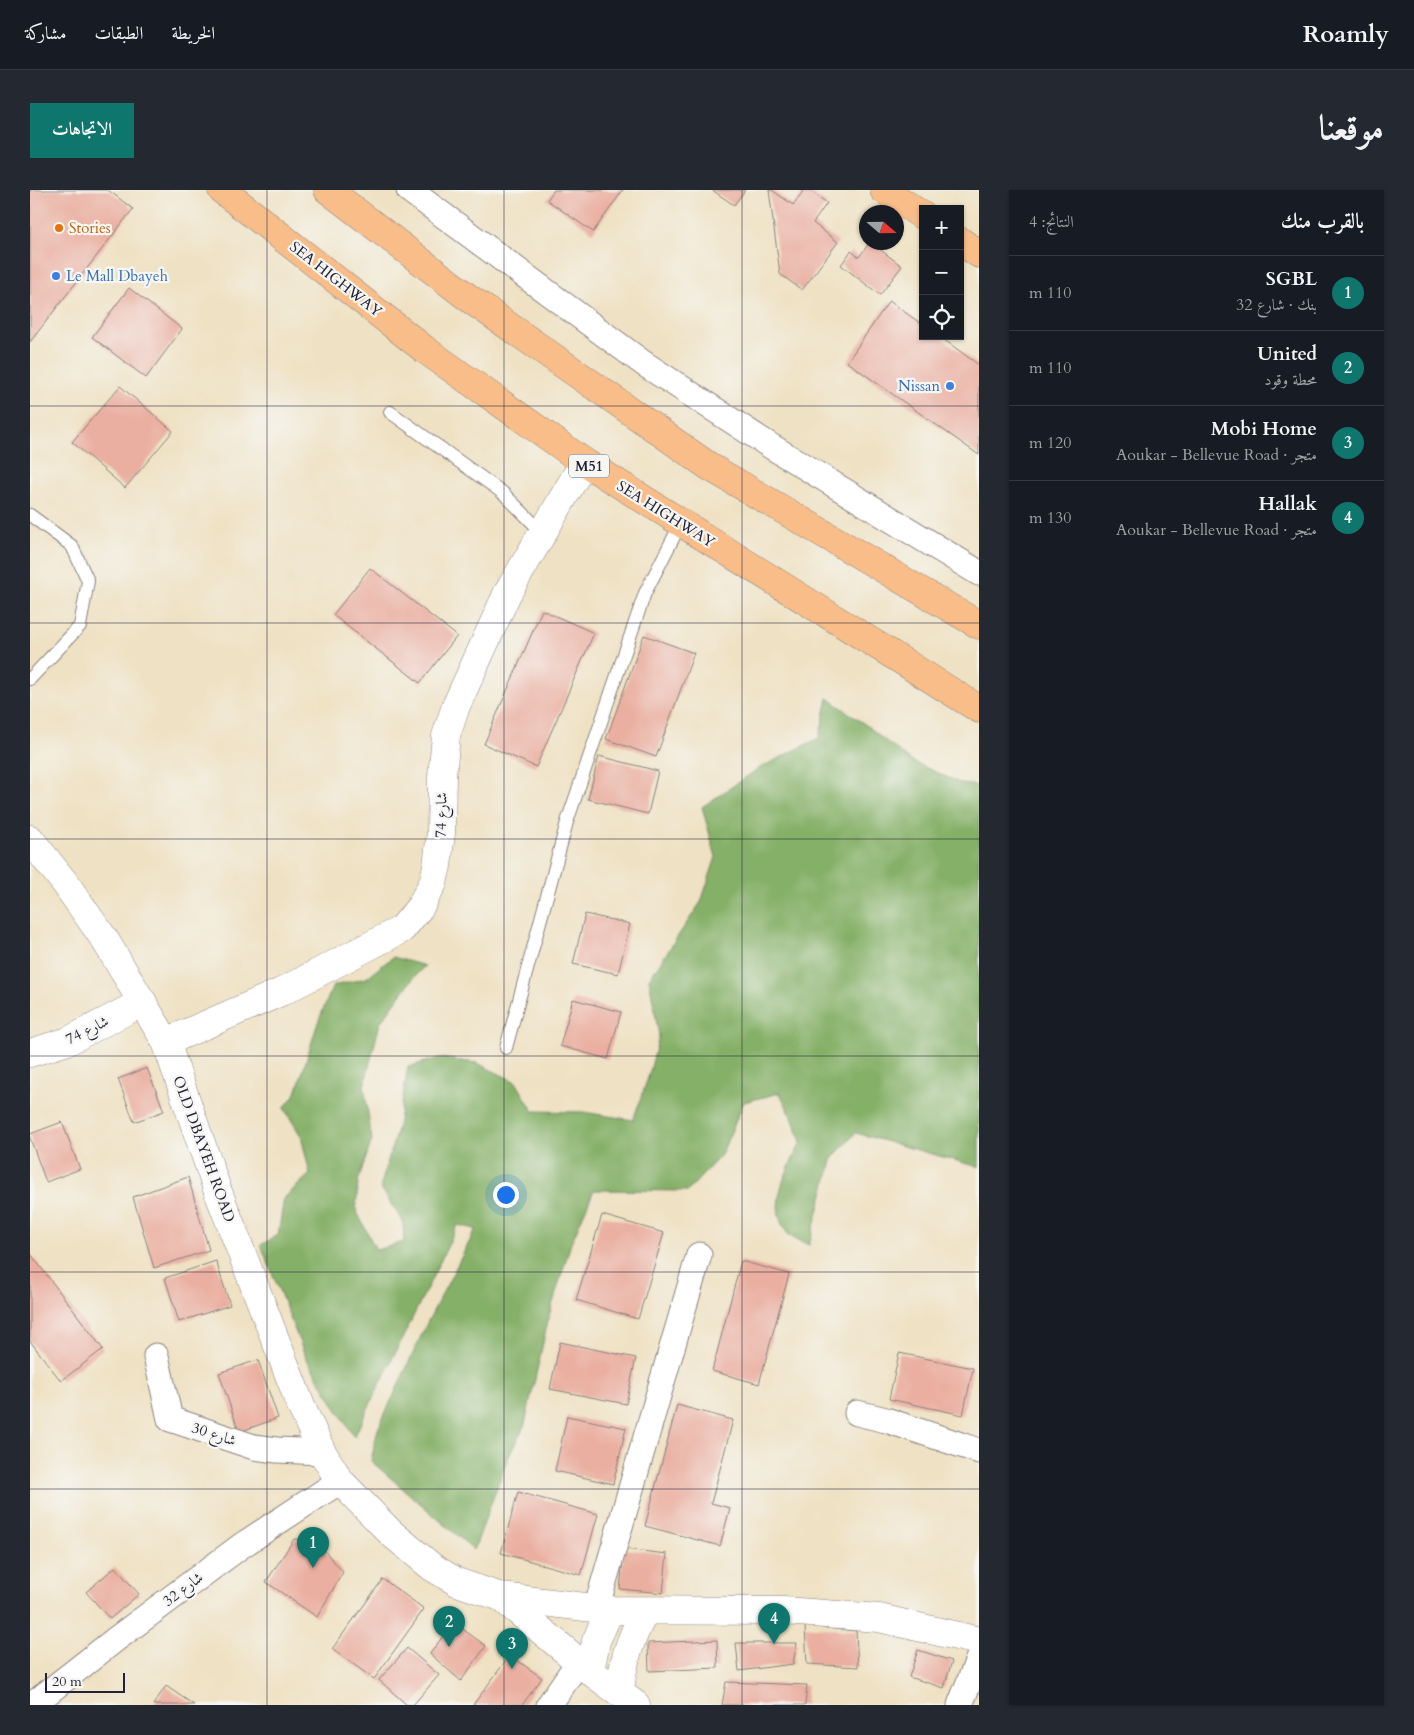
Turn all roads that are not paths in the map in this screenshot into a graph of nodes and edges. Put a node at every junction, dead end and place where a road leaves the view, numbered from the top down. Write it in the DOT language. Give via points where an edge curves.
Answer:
graph roads {
  1 [pos="222,190"];
  2 [pos="328,190"];
  3 [pos="409,190"];
  4 [pos="884,190"];
  5 [pos="919,213"];
  6 [pos="964,244"];
  7 [pos="979,254"];
  8 [pos="390,412"];
  9 [pos="584,462"];
  10 [pos="30,516"];
  11 [pos="681,523"];
  12 [pos="543,533"];
  13 [pos="979,573"];
  14 [pos="979,625"];
  15 [pos="30,679"];
  16 [pos="979,709"];
  17 [pos="30,839"];
  18 [pos="143,1002"];
  19 [pos="166,1042"];
  20 [pos="506,1048"];
  21 [pos="30,1053"];
  22 [pos="699,1255"];
  23 [pos="156,1356"];
  24 [pos="857,1413"];
  25 [pos="979,1451"];
  26 [pos="322,1452"];
  27 [pos="340,1481"];
  28 [pos="501,1598"];
  29 [pos="603,1610"];
  30 [pos="645,1612"];
  31 [pos="979,1641"];
  32 [pos="979,1656"];
  33 [pos="584,1666"];
  34 [pos="628,1699"];
  35 [pos="32,1705"];
  36 [pos="549,1705"];
  37 [pos="960,1705"];
  1 -- 9 [label="highway, SEA HIGHWAY / M51" via="424,348"];
  2 -- 14 [label="highway" via="470,299 710,467"];
  3 -- 13 [label="street" via="643,363 769,445"];
  4 -- 5 [label="highway"];
  6 -- 7 [label="highway"];
  8 -- 12 [label="lane" via="503,493"];
  9 -- 11 [label="highway, SEA HIGHWAY / M51"];
  9 -- 12 [label="street, شارع 74"];
  10 -- 15 [label="lane" via="72,546 88,581 80,626"];
  11 -- 16 [label="highway, SEA HIGHWAY / M51"];
  11 -- 20 [label="lane" via="645,594 567,822"];
  12 -- 19 [label="street, شارع 74" via="507,594 448,728 437,866 433,883 420,907 402,929 281,992"];
  17 -- 18 [label="street, OLD DBAYEH ROAD" via="105,940"];
  18 -- 19 [label="street, OLD DBAYEH ROAD"];
  18 -- 21 [label="street, شارع 74" via="68,1041"];
  19 -- 26 [label="street, OLD DBAYEH ROAD" via="284,1366"];
  22 -- 29 [label="street"];
  23 -- 26 [label="street, شارع 30" via="170,1420 254,1447"];
  24 -- 25 [label="street"];
  26 -- 27 [label="street, OLD DBAYEH ROAD"];
  27 -- 28 [label="street, OLD DBAYEH ROAD" via="391,1533 432,1567 457,1582"];
  27 -- 35 [label="street, شارع 32" via="241,1546"];
  28 -- 29 [label="street"];
  28 -- 33 [label="street"];
  29 -- 30 [label="street"];
  29 -- 33 [label="street" via="596,1641"];
  30 -- 31 [label="street" via="784,1611 879,1618"];
  30 -- 34 [label="street" via="627,1650 622,1672"];
  32 -- 37 [label="street"];
  33 -- 34 [label="street"];
  33 -- 36 [label="street"];
}
